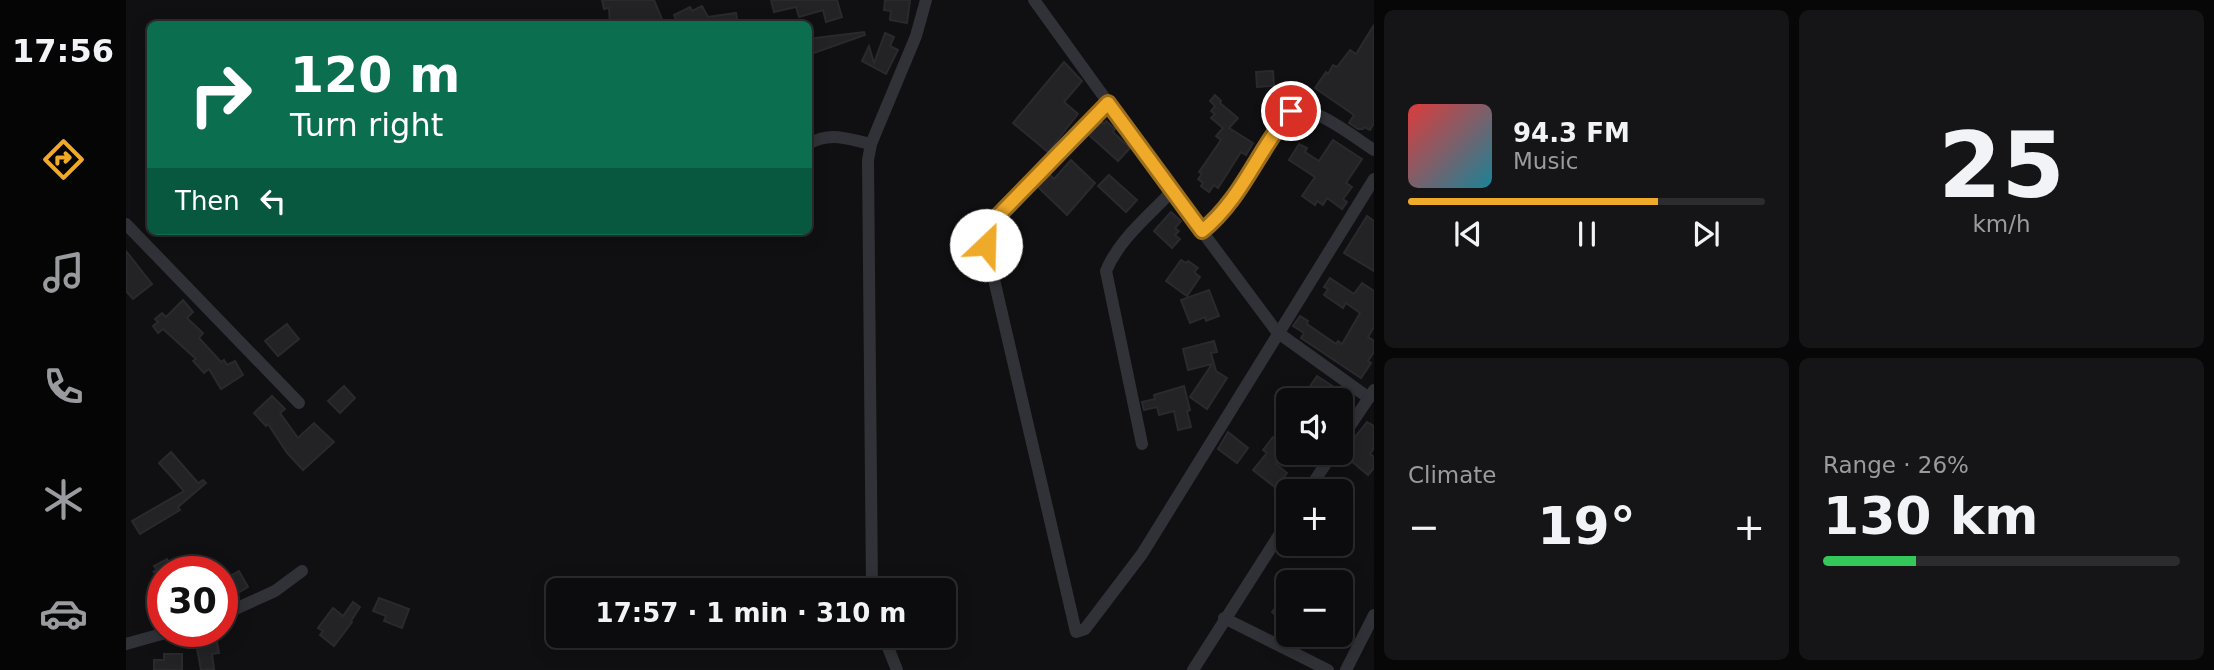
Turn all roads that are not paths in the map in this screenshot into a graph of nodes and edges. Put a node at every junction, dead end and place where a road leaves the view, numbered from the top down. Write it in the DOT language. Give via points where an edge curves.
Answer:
graph roads {
  1 [pos="926,0"];
  2 [pos="1034,0"];
  3 [pos="1108,103"];
  4 [pos="812,142"];
  5 [pos="871,144"];
  6 [pos="1374,150"];
  7 [pos="1374,179"];
  8 [pos="1172,191"];
  9 [pos="126,224"];
  10 [pos="1202,231"];
  11 [pos="1277,332"];
  12 [pos="1371,394"];
  13 [pos="299,403"];
  14 [pos="1353,421"];
  15 [pos="1142,444"];
  16 [pos="1276,539"];
  17 [pos="302,571"];
  18 [pos="872,578"];
  19 [pos="238,608"];
  20 [pos="1374,615"];
  21 [pos="1224,618"];
  22 [pos="147,638"];
  23 [pos="126,644"];
  24 [pos="888,648"];
  25 [pos="897,670"];
  26 [pos="1193,670"];
  27 [pos="1328,670"];
  28 [pos="1346,670"];
  1 -- 5 [label="street" via="916,36"];
  2 -- 3 [label="street"];
  3 -- 8 [label="street"];
  3 -- 11 [label="street" via="991,223 986,245 1076,632 1084,629 1142,554"];
  4 -- 5 [label="street" via="831,135"];
  5 -- 18 [label="street"];
  6 -- 10 [label="street" via="1318,115 1305,109 1291,111 1235,198"];
  7 -- 11 [label="street"];
  8 -- 10 [label="street"];
  8 -- 15 [label="street" via="1128,237 1106,271"];
  9 -- 13 [label="street"];
  10 -- 11 [label="street"];
  11 -- 12 [label="street"];
  12 -- 14 [label="street"];
  16 -- 21 [label="street"];
  17 -- 19 [label="street" via="275,591"];
  20 -- 28 [label="street"];
  21 -- 26 [label="street"];
  21 -- 27 [label="street"];
  22 -- 23 [label="street"];
  24 -- 25 [label="street"];
}
